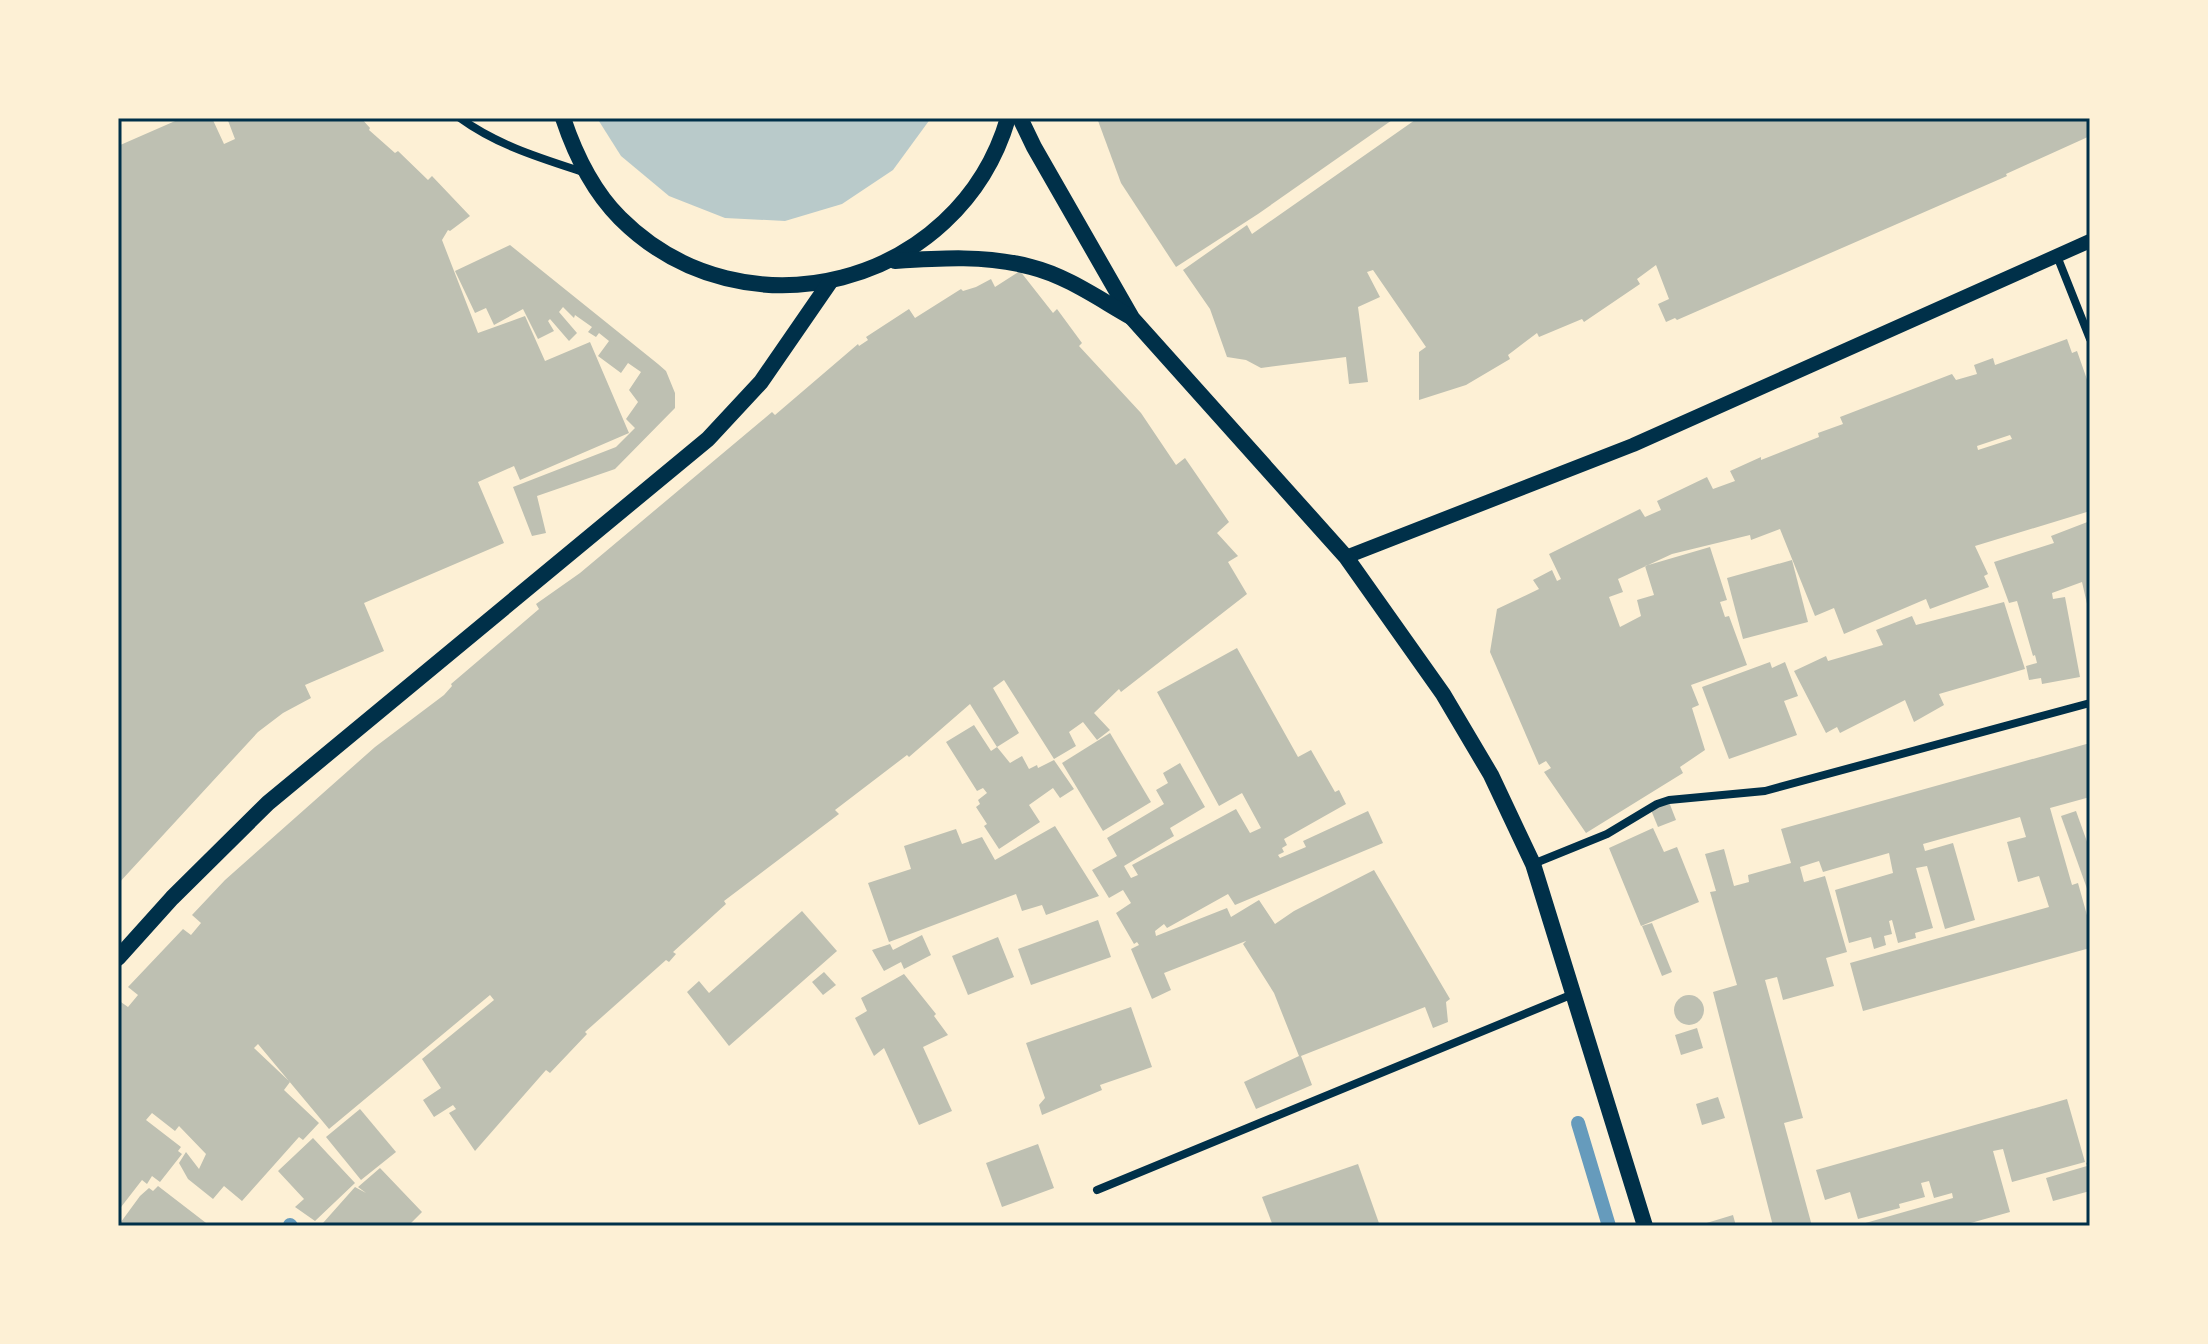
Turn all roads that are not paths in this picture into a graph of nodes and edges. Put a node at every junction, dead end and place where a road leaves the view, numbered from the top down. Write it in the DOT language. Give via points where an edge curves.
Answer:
graph roads {
  1 [pos="460,118"];
  2 [pos="563,118"];
  3 [pos="1008,118"];
  4 [pos="1020,118"];
  5 [pos="585,172"];
  6 [pos="2090,241"];
  7 [pos="2057,256"];
  8 [pos="890,262"];
  9 [pos="830,282"];
  10 [pos="1132,318"];
  11 [pos="2090,339"];
  12 [pos="1346,557"];
  13 [pos="2090,703"];
  14 [pos="1533,864"];
  15 [pos="118,958"];
  16 [pos="1573,994"];
  17 [pos="1097,1190"];
  18 [pos="1645,1226"];
  1 -- 5 [label="street" via="531,156"];
  2 -- 5 [label="main road"];
  3 -- 8 [label="main road" via="970,195 947,221"];
  4 -- 10 [label="main road"];
  5 -- 9 [label="main road" via="620,218 665,253 716,277 773,286"];
  6 -- 7 [label="street"];
  7 -- 11 [label="street"];
  7 -- 12 [label="street" via="1633,445"];
  8 -- 9 [label="main road"];
  8 -- 10 [label="main road" via="949,257 1033,267 1077,285"];
  9 -- 15 [label="main road" via="761,382 708,439 268,803"];
  10 -- 12 [label="main road"];
  12 -- 14 [label="main road" via="1443,694 1491,775"];
  13 -- 14 [label="street" via="1765,791 1669,800 1607,834"];
  14 -- 16 [label="main road"];
  16 -- 17 [label="street"];
  16 -- 18 [label="main road"];
}
